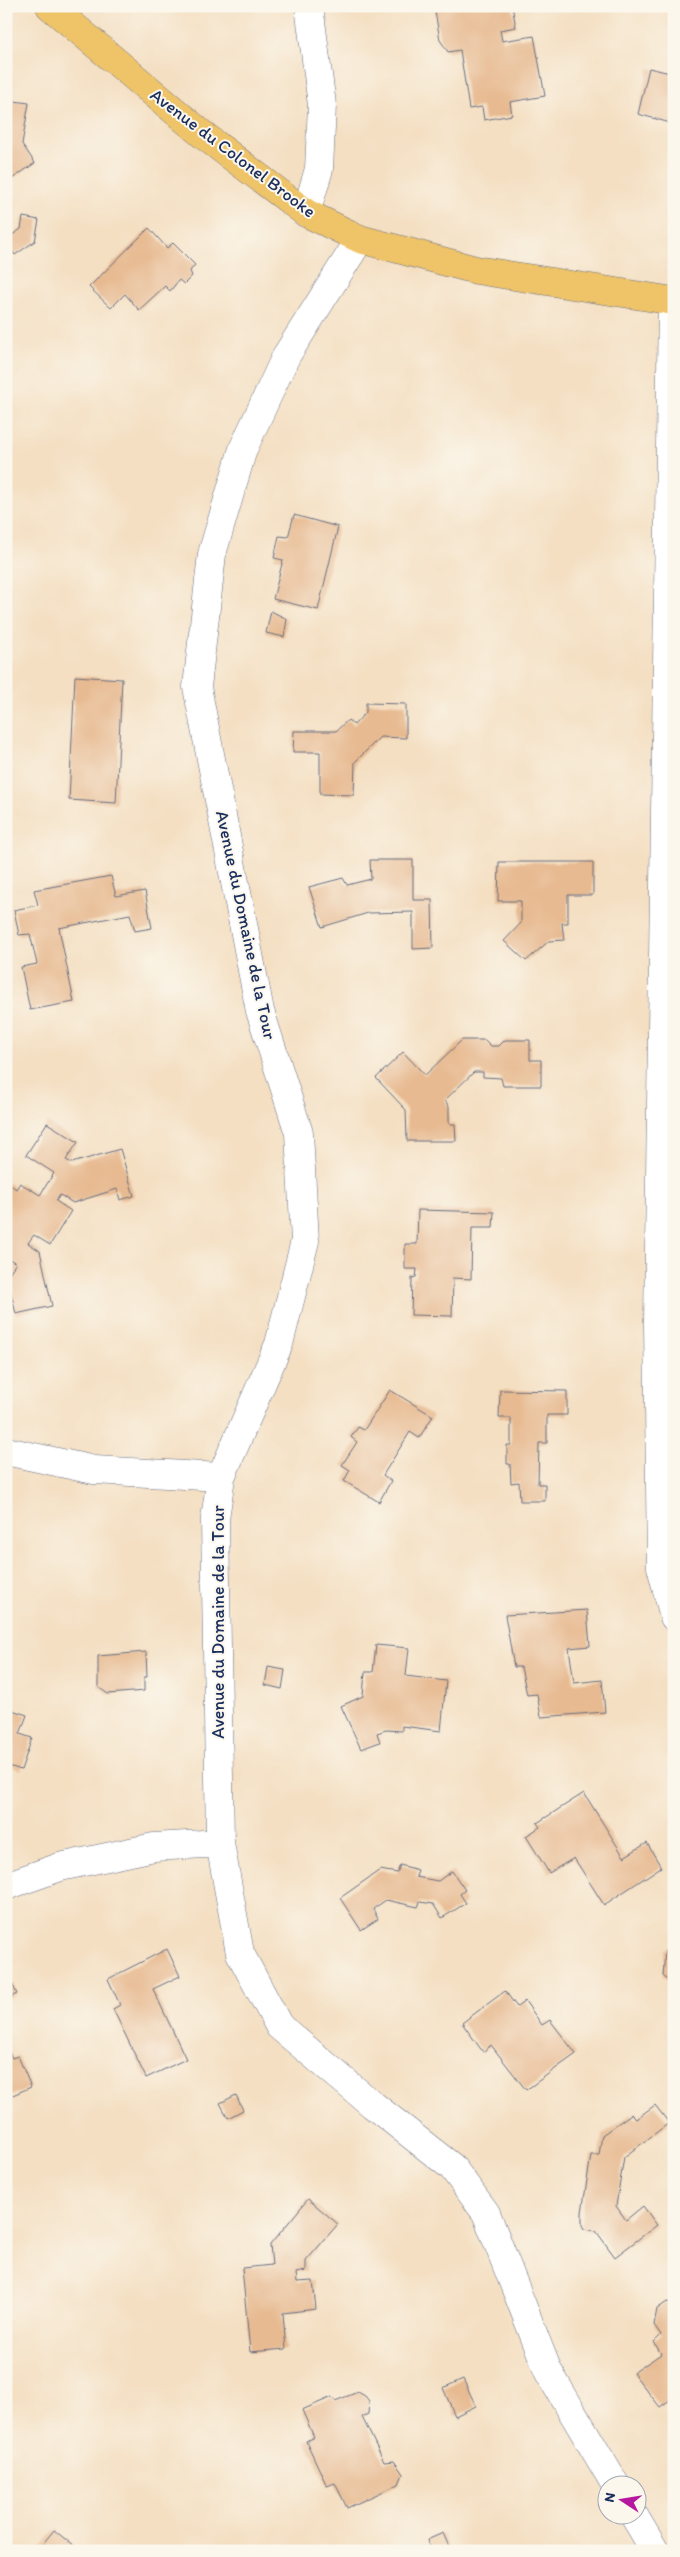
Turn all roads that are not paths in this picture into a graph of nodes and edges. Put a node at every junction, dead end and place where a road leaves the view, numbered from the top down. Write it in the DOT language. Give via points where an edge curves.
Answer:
graph roads {
  1 [pos="50,6"];
  2 [pos="309,6"];
  3 [pos="306,213"];
  4 [pos="360,239"];
  5 [pos="673,301"];
  6 [pos="6,1451"];
  7 [pos="221,1477"];
  8 [pos="674,1617"];
  9 [pos="220,1844"];
  10 [pos="6,1886"];
  11 [pos="609,2474"];
  12 [pos="639,2524"];
  13 [pos="654,2551"];
  1 -- 3 [label="main road, Avenue du Colonel Brooke" via="202,134"];
  2 -- 3 [label="street" via="322,105 319,169"];
  3 -- 4 [label="main road, Avenue du Colonel Brooke"];
  4 -- 5 [label="main road, Avenue du Colonel Brooke" via="476,270"];
  4 -- 7 [label="street, Avenue du Domaine de la Tour" via="286,356 243,449 212,554 197,686 260,1011 299,1133 305,1241 279,1344"];
  5 -- 8 [label="street" via="658,1323 661,1567"];
  6 -- 7 [label="street" via="94,1470"];
  7 -- 9 [label="street, Avenue du Domaine de la Tour" via="215,1519"];
  9 -- 10 [label="street" via="154,1847 60,1866"];
  9 -- 11 [label="street, Avenue du Domaine de la Tour" via="240,1953 279,2026 452,2166 486,2213 548,2371"];
  12 -- 13 [label="street"];
}
